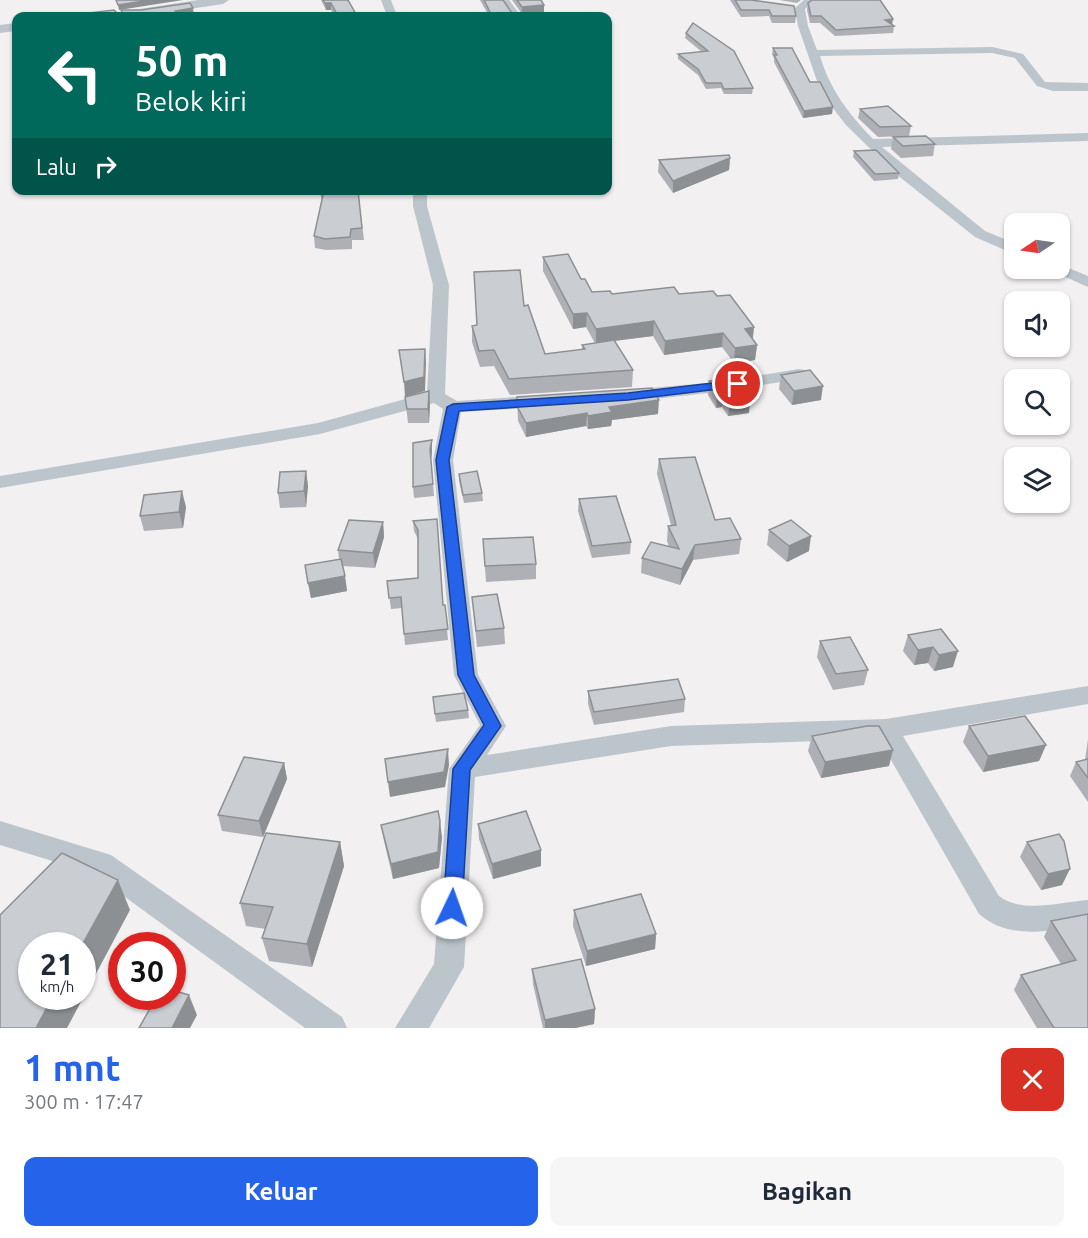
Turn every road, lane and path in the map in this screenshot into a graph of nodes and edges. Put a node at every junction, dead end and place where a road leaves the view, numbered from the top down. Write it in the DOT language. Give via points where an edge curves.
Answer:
graph roads {
  1 [pos="223,0"];
  2 [pos="810,0"];
  3 [pos="146,12"];
  4 [pos="813,53"];
  5 [pos="1088,87"];
  6 [pos="1088,137"];
  7 [pos="870,143"];
  8 [pos="420,195"];
  9 [pos="1004,245"];
  10 [pos="1070,274"];
  11 [pos="1088,282"];
  12 [pos="799,374"];
  13 [pos="605,398"];
  14 [pos="558,400"];
  15 [pos="445,402"];
  16 [pos="0,482"];
  17 [pos="1088,695"];
  18 [pos="886,729"];
  19 [pos="462,769"];
  20 [pos="0,833"];
  21 [pos="1088,913"];
  22 [pos="331,1028"];
  23 [pos="411,1028"];
  1 -- 3 [label="street"];
  2 -- 4 [label="street" via="796,7"];
  4 -- 5 [label="street" via="992,50 1019,56 1041,84"];
  4 -- 7 [label="street" via="838,110"];
  6 -- 7 [label="street"];
  7 -- 9 [label="street" via="980,234"];
  8 -- 15 [label="street" via="441,285"];
  10 -- 11 [label="street"];
  12 -- 13 [label="street"];
  14 -- 15 [label="street"];
  15 -- 16 [label="street" via="320,428"];
  15 -- 19 [label="street" via="443,460 466,675 493,726"];
  17 -- 18 [label="street"];
  18 -- 19 [label="street" via="671,736"];
  18 -- 21 [label="street" via="989,905 1001,915 1020,919"];
  19 -- 23 [label="street" via="449,967"];
  20 -- 22 [label="street" via="101,864"];
}
